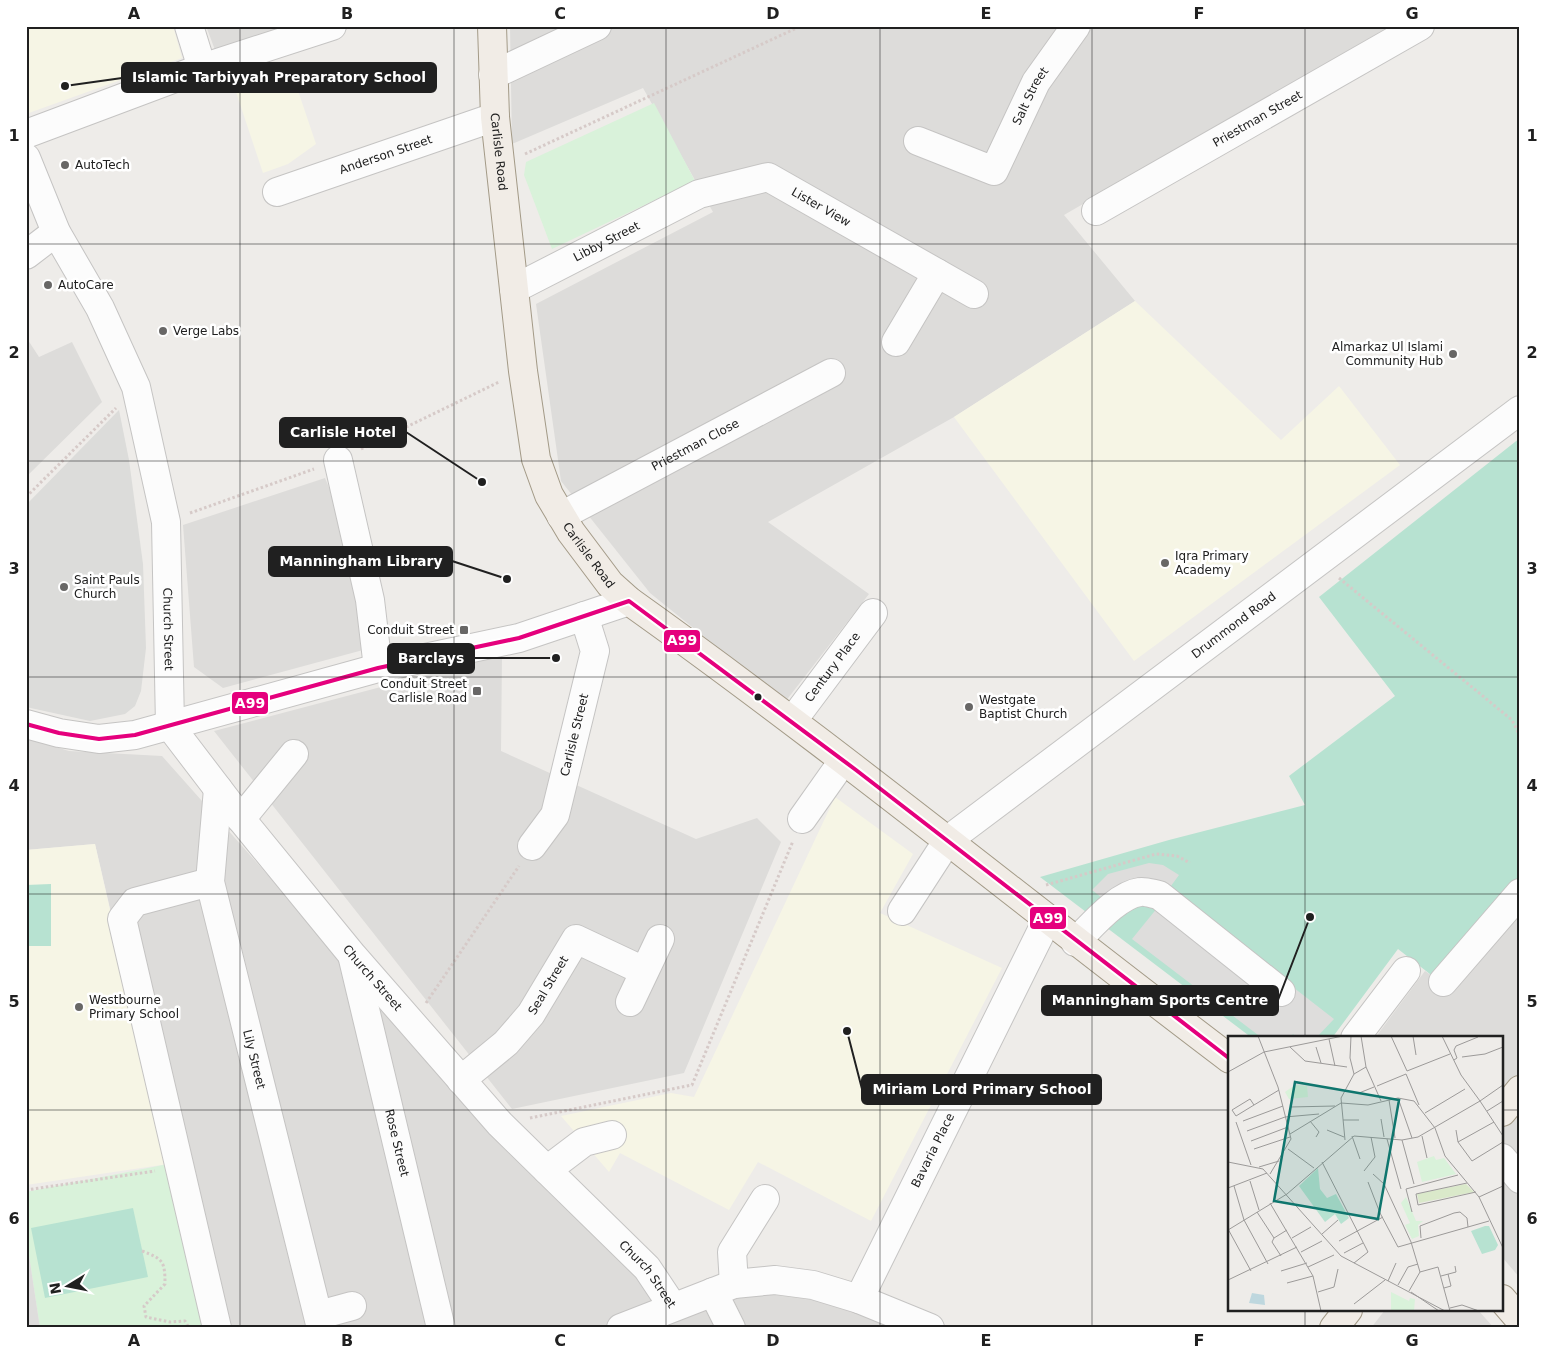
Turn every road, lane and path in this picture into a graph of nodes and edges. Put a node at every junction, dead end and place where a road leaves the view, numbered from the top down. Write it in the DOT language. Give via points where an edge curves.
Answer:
graph roads {
  1 [pos="189,26"];
  2 [pos="332,26"];
  3 [pos="492,26"];
  4 [pos="597,26"];
  5 [pos="801,26"];
  6 [pos="1076,26"];
  7 [pos="1420,26"];
  8 [pos="202,68"];
  9 [pos="493,75"];
  10 [pos="495,117"];
  11 [pos="26,134"];
  12 [pos="918,141"];
  13 [pos="26,158"];
  14 [pos="500,166"];
  15 [pos="277,192"];
  16 [pos="699,194"];
  17 [pos="1096,211"];
  18 [pos="56,232"];
  19 [pos="26,255"];
  20 [pos="937,273"];
  21 [pos="514,289"];
  22 [pos="974,294"];
  23 [pos="896,342"];
  24 [pos="831,373"];
  25 [pos="136,387"];
  26 [pos="1520,410"];
  27 [pos="338,460"];
  28 [pos="26,498"];
  29 [pos="561,516"];
  30 [pos="1315,565"];
  31 [pos="629,601"];
  32 [pos="873,613"];
  33 [pos="584,616"];
  34 [pos="378,668"];
  35 [pos="792,720"];
  36 [pos="26,724"];
  37 [pos="170,726"];
  38 [pos="1520,736"];
  39 [pos="294,754"];
  40 [pos="843,761"];
  41 [pos="218,789"];
  42 [pos="241,819"];
  43 [pos="802,819"];
  44 [pos="948,840"];
  45 [pos="532,846"];
  46 [pos="1190,864"];
  47 [pos="210,882"];
  48 [pos="1520,893"];
  49 [pos="1023,902"];
  50 [pos="902,912"];
  51 [pos="1047,920"];
  52 [pos="660,939"];
  53 [pos="1075,942"];
  54 [pos="352,956"];
  55 [pos="644,970"];
  56 [pos="1406,971"];
  57 [pos="1443,982"];
  58 [pos="1281,992"];
  59 [pos="630,1002"];
  60 [pos="412,1024"];
  61 [pos="1357,1036"];
  62 [pos="1228,1057"];
  63 [pos="462,1080"];
  64 [pos="1520,1090"];
  65 [pos="1504,1110"];
  66 [pos="500,1124"];
  67 [pos="612,1135"];
  68 [pos="1504,1160"];
  69 [pos="180,1168"];
  70 [pos="547,1170"];
  71 [pos="1520,1178"];
  72 [pos="26,1190"];
  73 [pos="765,1199"];
  74 [pos="142,1250"];
  75 [pos="723,1288"];
  76 [pos="863,1301"];
  77 [pos="1504,1301"];
  78 [pos="352,1306"];
  79 [pos="673,1307"];
  80 [pos="1346,1312"];
  81 [pos="1520,1320"];
  82 [pos="320,1322"];
  83 [pos="189,1328"];
  84 [pos="217,1328"];
  85 [pos="441,1328"];
  86 [pos="621,1328"];
  87 [pos="730,1328"];
  88 [pos="879,1328"];
  89 [pos="930,1328"];
  90 [pos="1334,1328"];
  1 -- 8 [label="street"];
  2 -- 8 [label="street"];
  3 -- 9 [label="main road, Carlisle Road"];
  4 -- 9 [label="street"];
  5 -- 14 [label="path"];
  6 -- 12 [label="street, Salt Street" via="1036,82 994,171"];
  7 -- 17 [label="street, Priestman Street"];
  8 -- 11 [label="street"];
  9 -- 10 [label="main road, Carlisle Road"];
  10 -- 14 [label="main road, Carlisle Road"];
  10 -- 15 [label="street, Anderson Street"];
  13 -- 18 [label="street"];
  14 -- 21 [label="main road, Carlisle Road"];
  16 -- 20 [label="street, Lister View" via="768,177"];
  16 -- 21 [label="street, Libby Street"];
  18 -- 19 [label="street"];
  18 -- 25 [label="street, Church Street" via="80,270"];
  20 -- 22 [label="street, Lister View"];
  20 -- 23 [label="street"];
  21 -- 29 [label="main road, Carlisle Road" via="536,459 549,495"];
  24 -- 29 [label="street, Priestman Close"];
  25 -- 28 [label="path"];
  25 -- 37 [label="street, Church Street" via="166,522"];
  26 -- 30 [label="street, Drummond Road"];
  27 -- 34 [label="street" via="370,600"];
  29 -- 31 [label="main road, Carlisle Road" via="610,584"];
  30 -- 38 [label="path" via="1326,580 1335,574 1512,720"];
  30 -- 44 [label="street, Drummond Road"];
  31 -- 33 [label="street"];
  31 -- 35 [label="main road, Carlisle Road"];
  32 -- 35 [label="street, Century Place"];
  33 -- 34 [label="street" via="519,638"];
  33 -- 45 [label="street, Carlisle Street" via="594,652 555,815"];
  34 -- 37 [label="street"];
  35 -- 40 [label="main road, Carlisle Road"];
  36 -- 37 [label="street" via="98,739 135,735"];
  37 -- 41 [label="street, Church Street"];
  39 -- 42 [label="street"];
  40 -- 43 [label="street"];
  40 -- 44 [label="main road, Carlisle Road"];
  41 -- 42 [label="street, Church Street"];
  41 -- 47 [label="street, Lily Street"];
  42 -- 54 [label="street, Church Street"];
  43 -- 66 [label="path" via="692,1084"];
  44 -- 49 [label="main road, Carlisle Road"];
  44 -- 50 [label="street"];
  45 -- 60 [label="path"];
  46 -- 49 [label="path" via="1177,856 1156,854 1048,883"];
  47 -- 69 [label="street" via="135,902 122,919"];
  47 -- 82 [label="street, Lily Street"];
  48 -- 57 [label="street"];
  49 -- 51 [label="main road, Carlisle Road"];
  51 -- 53 [label="main road, Carlisle Road"];
  51 -- 76 [label="street, Bavaria Place"];
  52 -- 55 [label="street"];
  53 -- 58 [label="street" via="1128,896 1141,892 1159,895"];
  53 -- 62 [label="main road, Carlisle Road"];
  54 -- 60 [label="street, Church Street"];
  54 -- 85 [label="street, Rose Street"];
  55 -- 59 [label="street"];
  55 -- 63 [label="street, Seal Street" via="576,939 531,1014 506,1043"];
  56 -- 61 [label="street"];
  60 -- 63 [label="street, Church Street"];
  63 -- 66 [label="street, Church Street"];
  64 -- 65 [label="main road"];
  66 -- 70 [label="street, Church Street"];
  67 -- 70 [label="street" via="584,1142"];
  68 -- 71 [label="street"];
  69 -- 72 [label="path"];
  69 -- 84 [label="street"];
  70 -- 79 [label="street, Church Street" via="647,1268"];
  73 -- 75 [label="street" via="732,1252"];
  74 -- 83 [label="path" via="158,1257 165,1267 165,1284 144,1306 146,1317 170,1322 185,1321"];
  75 -- 76 [label="street, Church Street" via="775,1280 813,1285"];
  75 -- 79 [label="street, Church Street"];
  75 -- 87 [label="street"];
  76 -- 88 [label="street"];
  76 -- 89 [label="street, Church Street"];
  77 -- 81 [label="main road"];
  78 -- 82 [label="street"];
  79 -- 86 [label="street"];
  80 -- 90 [label="main road"];
}
